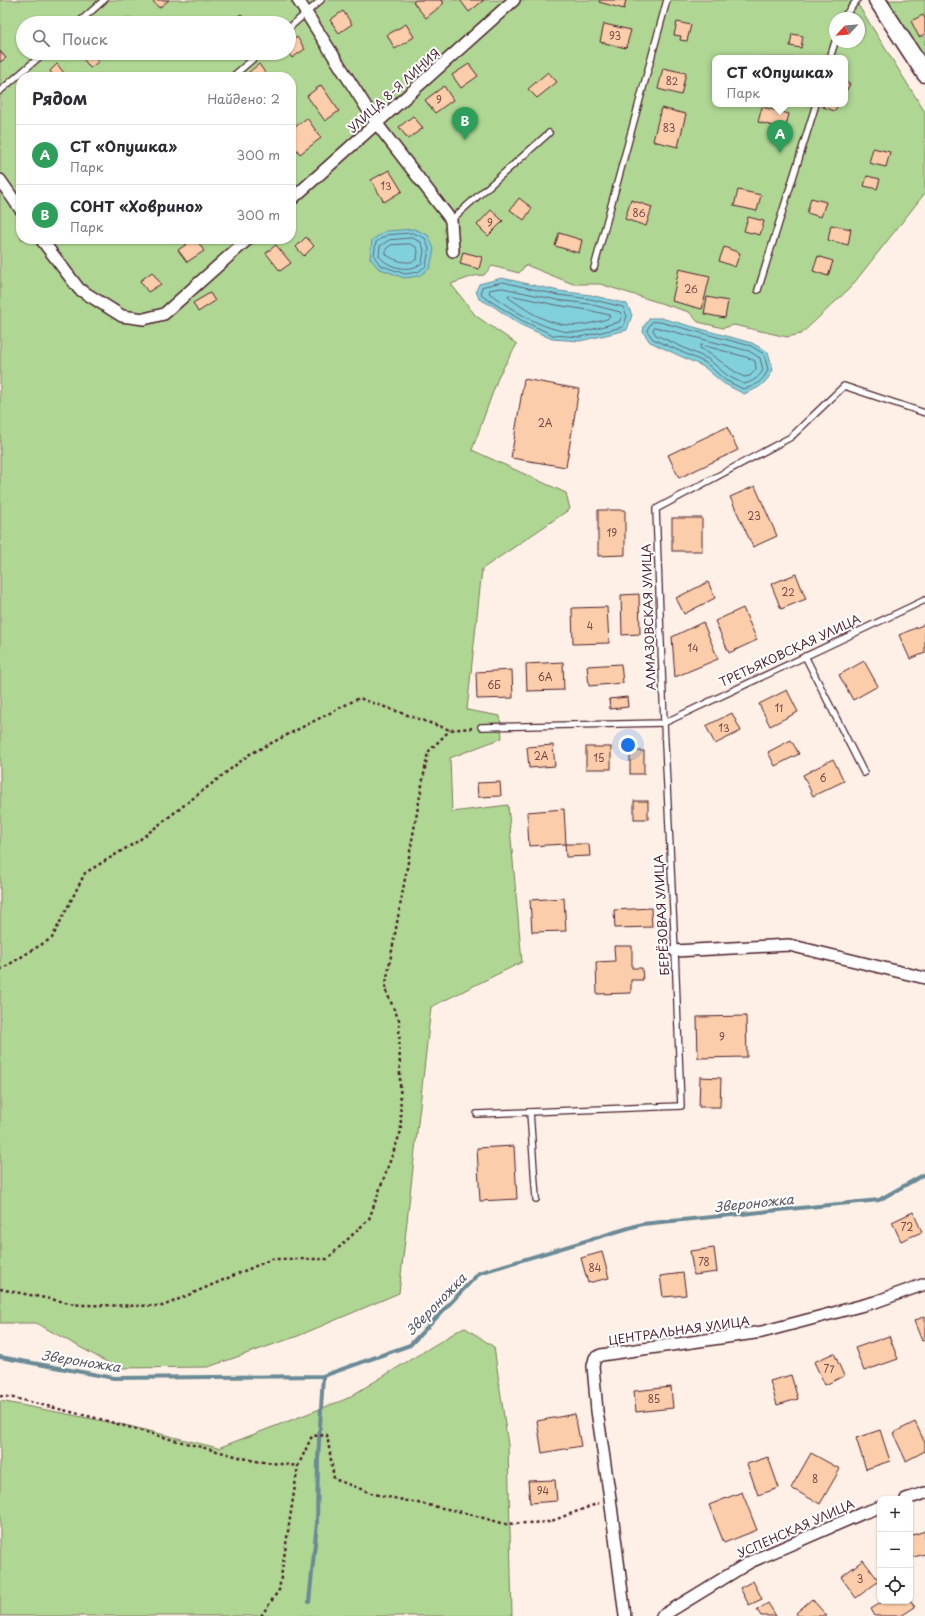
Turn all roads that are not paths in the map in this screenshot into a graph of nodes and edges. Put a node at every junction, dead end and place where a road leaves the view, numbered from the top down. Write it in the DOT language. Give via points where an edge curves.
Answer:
graph roads {
  1 [pos="104,0"];
  2 [pos="298,0"];
  3 [pos="321,0"];
  4 [pos="514,0"];
  5 [pos="667,0"];
  6 [pos="858,0"];
  7 [pos="877,0"];
  8 [pos="847,12"];
  9 [pos="306,13"];
  10 [pos="86,16"];
  11 [pos="296,22"];
  12 [pos="36,60"];
  13 [pos="252,60"];
  14 [pos="23,72"];
  15 [pos="238,72"];
  16 [pos="925,74"];
  17 [pos="16,78"];
  18 [pos="0,92"];
  19 [pos="815,107"];
  20 [pos="377,124"];
  21 [pos="549,133"];
  22 [pos="0,180"];
  23 [pos="296,196"];
  24 [pos="16,203"];
  25 [pos="451,220"];
  26 [pos="46,244"];
  27 [pos="242,244"];
  28 [pos="453,251"];
  29 [pos="594,268"];
  30 [pos="758,290"];
  31 [pos="925,413"];
  32 [pos="925,600"];
  33 [pos="805,656"];
  34 [pos="664,723"];
  35 [pos="481,727"];
  36 [pos="864,773"];
  37 [pos="675,951"];
  38 [pos="925,978"];
  39 [pos="530,1112"];
  40 [pos="477,1114"];
  41 [pos="536,1199"];
  42 [pos="925,1284"];
  43 [pos="925,1493"];
  44 [pos="913,1497"];
  45 [pos="877,1508"];
  46 [pos="625,1616"];
  47 [pos="662,1616"];
  1 -- 10 [label="lane"];
  2 -- 9 [label="street"];
  3 -- 9 [label="lane"];
  4 -- 20 [label="street, УЛИЦА 8-Я ЛИНИЯ"];
  5 -- 29 [label="lane"];
  6 -- 8 [label="lane"];
  7 -- 16 [label="street"];
  9 -- 11 [label="lane"];
  9 -- 20 [label="street"];
  12 -- 14 [label="lane"];
  13 -- 15 [label="lane"];
  17 -- 18 [label="lane"];
  19 -- 30 [label="lane"];
  20 -- 23 [label="street, УЛИЦА 8-Я ЛИНИЯ"];
  20 -- 25 [label="street"];
  21 -- 25 [label="lane"];
  22 -- 24 [label="street"];
  25 -- 28 [label="street"];
  26 -- 27 [label="street" via="79,289 122,316 144,319 164,314"];
  31 -- 34 [label="lane, АЛМАЗОВСКАЯ УЛИЦА" via="844,386 791,437 656,509"];
  32 -- 33 [label="lane, ТРЕТЬЯКОВСКАЯ УЛИЦА"];
  33 -- 34 [label="lane, ТРЕТЬЯКОВСКАЯ УЛИЦА"];
  33 -- 36 [label="lane"];
  34 -- 35 [label="lane"];
  34 -- 37 [label="lane, БЕРЁЗОВАЯ УЛИЦА"];
  37 -- 38 [label="street" via="789,945"];
  37 -- 39 [label="lane, БЕРЁЗОВАЯ УЛИЦА" via="681,1106"];
  39 -- 40 [label="lane"];
  39 -- 41 [label="lane"];
  42 -- 46 [label="street, ЦЕНТРАЛЬНАЯ УЛИЦА" via="875,1302 762,1332 595,1358 593,1366 597,1411"];
  43 -- 44 [label="street"];
  45 -- 47 [label="street, УСПЕНСКАЯ УЛИЦА" via="750,1562"];
}
